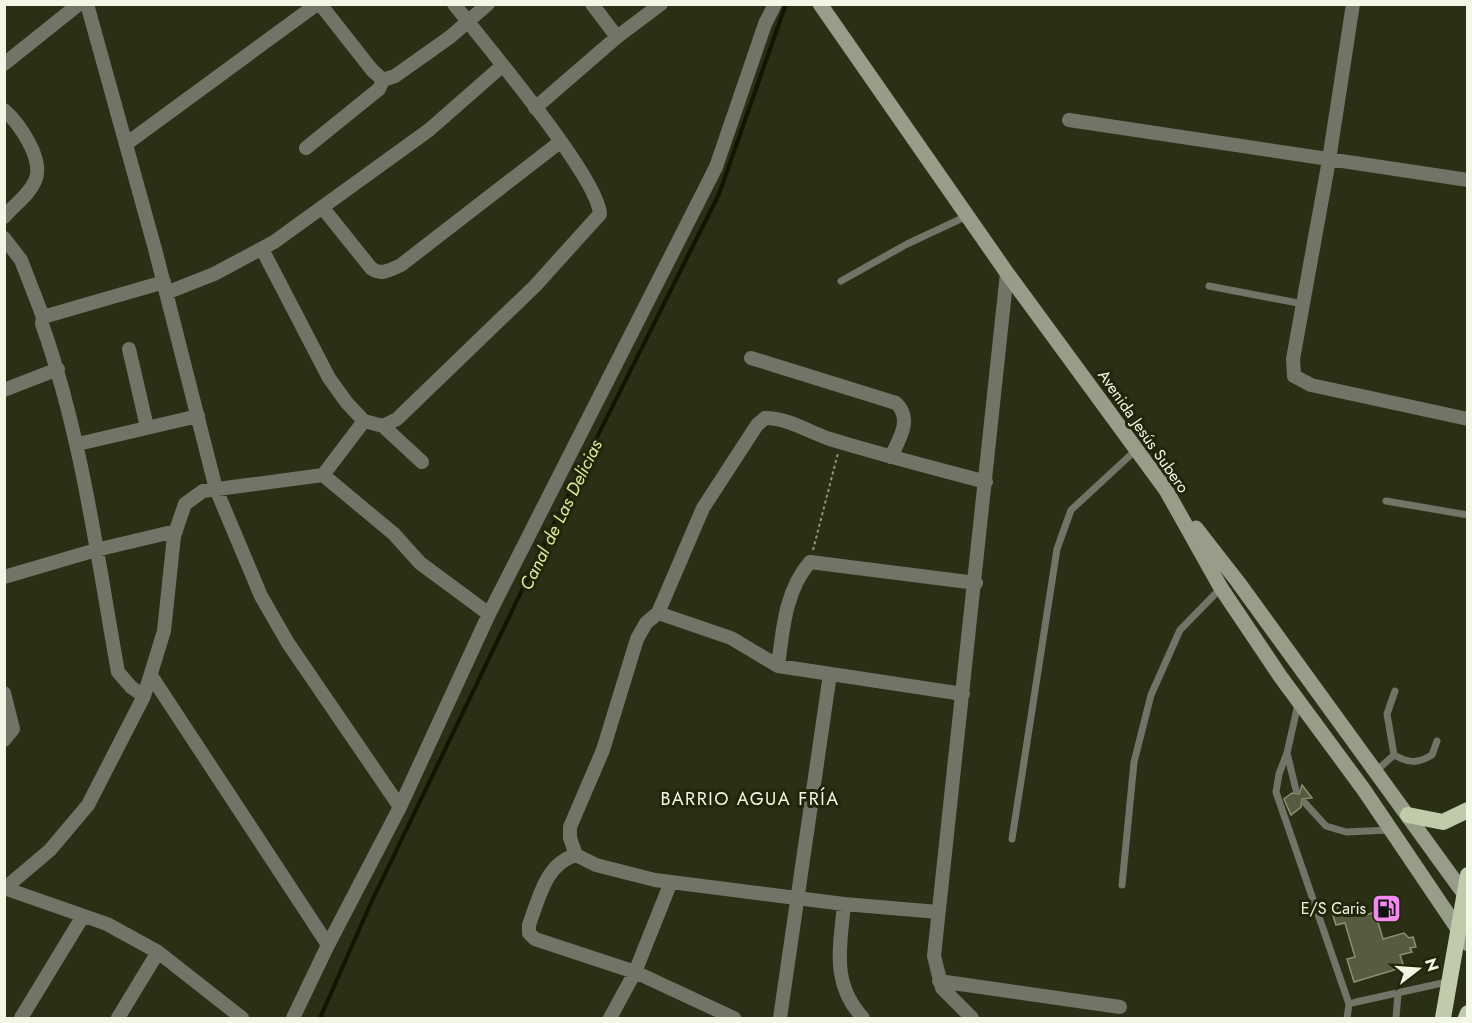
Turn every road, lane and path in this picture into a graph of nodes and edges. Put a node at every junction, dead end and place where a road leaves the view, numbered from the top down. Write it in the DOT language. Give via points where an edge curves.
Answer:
graph roads {
  1 [pos="79,4"];
  2 [pos="87,4"];
  3 [pos="318,4"];
  4 [pos="454,4"];
  5 [pos="488,4"];
  6 [pos="592,4"];
  7 [pos="661,4"];
  8 [pos="775,4"];
  9 [pos="1353,4"];
  10 [pos="824,6"];
  11 [pos="468,22"];
  12 [pos="617,37"];
  13 [pos="4,64"];
  14 [pos="502,66"];
  15 [pos="383,80"];
  16 [pos="535,108"];
  17 [pos="4,110"];
  18 [pos="1070,120"];
  19 [pos="560,142"];
  20 [pos="126,144"];
  21 [pos="306,148"];
  22 [pos="1329,160"];
  23 [pos="1467,180"];
  24 [pos="322,207"];
  25 [pos="967,216"];
  26 [pos="4,217"];
  27 [pos="4,238"];
  28 [pos="262,249"];
  29 [pos="1007,273"];
  30 [pos="841,281"];
  31 [pos="1209,286"];
  32 [pos="165,288"];
  33 [pos="1303,304"];
  34 [pos="43,317"];
  35 [pos="129,349"];
  36 [pos="751,358"];
  37 [pos="58,369"];
  38 [pos="4,390"];
  39 [pos="198,416"];
  40 [pos="1467,419"];
  41 [pos="364,422"];
  42 [pos="383,426"];
  43 [pos="147,428"];
  44 [pos="840,442"];
  45 [pos="78,444"];
  46 [pos="1137,449"];
  47 [pos="891,458"];
  48 [pos="422,462"];
  49 [pos="323,475"];
  50 [pos="986,482"];
  51 [pos="216,489"];
  52 [pos="1166,490"];
  53 [pos="1386,501"];
  54 [pos="1467,515"];
  55 [pos="176,531"];
  56 [pos="96,550"];
  57 [pos="810,562"];
  58 [pos="4,577"];
  59 [pos="976,583"];
  60 [pos="1221,588"];
  61 [pos="658,613"];
  62 [pos="489,614"];
  63 [pos="778,666"];
  64 [pos="830,674"];
  65 [pos="152,677"];
  66 [pos="1395,691"];
  67 [pos="4,693"];
  68 [pos="963,694"];
  69 [pos="144,696"];
  70 [pos="1299,702"];
  71 [pos="4,740"];
  72 [pos="1437,741"];
  73 [pos="1287,753"];
  74 [pos="1394,755"];
  75 [pos="1376,771"];
  76 [pos="1296,790"];
  77 [pos="1305,804"];
  78 [pos="400,807"];
  79 [pos="1467,810"];
  80 [pos="1408,815"];
  81 [pos="1390,830"];
  82 [pos="1012,839"];
  83 [pos="576,855"];
  84 [pos="1467,875"];
  85 [pos="671,882"];
  86 [pos="1122,885"];
  87 [pos="5,888"];
  88 [pos="1466,897"];
  89 [pos="796,898"];
  90 [pos="844,904"];
  91 [pos="938,912"];
  92 [pos="83,916"];
  93 [pos="1457,929"];
  94 [pos="1467,944"];
  95 [pos="328,945"];
  96 [pos="158,952"];
  97 [pos="635,972"];
  98 [pos="939,981"];
  99 [pos="1449,982"];
  100 [pos="1398,994"];
  101 [pos="1349,1004"];
  102 [pos="1120,1007"];
  103 [pos="1467,1012"];
  104 [pos="21,1018"];
  105 [pos="118,1018"];
  106 [pos="242,1018"];
  107 [pos="292,1018"];
  108 [pos="610,1018"];
  109 [pos="734,1018"];
  110 [pos="780,1018"];
  111 [pos="863,1018"];
  112 [pos="972,1018"];
  113 [pos="1347,1018"];
  114 [pos="1396,1018"];
  115 [pos="1443,1018"];
  116 [pos="1467,1018"];
  1 -- 13 [label="street"];
  2 -- 20 [label="street"];
  3 -- 15 [label="street"];
  3 -- 20 [label="street"];
  4 -- 11 [label="street"];
  5 -- 11 [label="street"];
  6 -- 12 [label="street"];
  7 -- 12 [label="street"];
  8 -- 62 [label="street" via="716,167"];
  9 -- 22 [label="street"];
  10 -- 25 [label="main road, Avenida Jesús Subero"];
  11 -- 14 [label="street"];
  11 -- 15 [label="street"];
  12 -- 16 [label="street"];
  14 -- 16 [label="street"];
  14 -- 24 [label="street" via="429,130"];
  15 -- 21 [label="street" via="379,89"];
  16 -- 19 [label="street"];
  17 -- 26 [label="street" via="16,123 37,166 35,181 28,192"];
  18 -- 22 [label="street"];
  19 -- 24 [label="street" via="387,272 371,268"];
  19 -- 42 [label="street" via="596,197 600,214 597,219 482,339 397,419"];
  20 -- 32 [label="street"];
  22 -- 23 [label="street"];
  22 -- 33 [label="street"];
  24 -- 28 [label="street"];
  25 -- 29 [label="main road, Avenida Jesús Subero"];
  25 -- 30 [label="lane"];
  27 -- 34 [label="street" via="21,260"];
  28 -- 32 [label="street" via="214,274"];
  28 -- 41 [label="street" via="329,378"];
  29 -- 46 [label="main road, Avenida Jesús Subero"];
  29 -- 50 [label="street"];
  31 -- 33 [label="lane"];
  32 -- 34 [label="street"];
  32 -- 39 [label="street"];
  33 -- 40 [label="street" via="1293,359 1294,376 1311,385"];
  34 -- 37 [label="street"];
  35 -- 43 [label="street"];
  36 -- 47 [label="street" via="896,403 903,410 906,423"];
  37 -- 38 [label="street"];
  37 -- 45 [label="street"];
  39 -- 43 [label="street"];
  39 -- 51 [label="street"];
  41 -- 42 [label="street"];
  41 -- 49 [label="street"];
  42 -- 48 [label="street"];
  43 -- 45 [label="street"];
  44 -- 47 [label="street"];
  44 -- 57 [label="path"];
  44 -- 61 [label="street" via="778,418 765,418 757,425 703,508"];
  45 -- 56 [label="street"];
  46 -- 52 [label="main road, Avenida Jesús Subero"];
  46 -- 82 [label="lane" via="1071,510 1057,549"];
  47 -- 50 [label="street"];
  49 -- 51 [label="street"];
  49 -- 62 [label="street" via="394,534 420,563"];
  50 -- 59 [label="street"];
  51 -- 55 [label="street" via="203,491 185,504"];
  51 -- 78 [label="street" via="261,596 288,643"];
  52 -- 60 [label="main road, Avenida Jesús Subero"];
  52 -- 75 [label="main road"];
  53 -- 54 [label="lane"];
  55 -- 56 [label="street"];
  55 -- 65 [label="street" via="164,631"];
  56 -- 58 [label="street"];
  56 -- 69 [label="street" via="118,672"];
  57 -- 59 [label="street"];
  57 -- 63 [label="street" via="792,593"];
  59 -- 68 [label="street"];
  60 -- 70 [label="main road, Avenida Jesús Subero"];
  60 -- 86 [label="lane" via="1180,630 1151,695 1134,762"];
  61 -- 63 [label="street" via="731,638"];
  61 -- 83 [label="street" via="646,623 637,639 603,750 570,827"];
  62 -- 78 [label="street"];
  63 -- 64 [label="street"];
  64 -- 68 [label="street"];
  64 -- 89 [label="street"];
  65 -- 69 [label="street"];
  65 -- 95 [label="street"];
  66 -- 74 [label="lane" via="1387,714"];
  67 -- 71 [label="street" via="13,729"];
  68 -- 91 [label="street"];
  69 -- 87 [label="street" via="88,805 50,850"];
  70 -- 73 [label="lane"];
  70 -- 81 [label="main road, Avenida Jesús Subero"];
  72 -- 74 [label="lane" via="1432,755 1421,762 1407,762"];
  73 -- 76 [label="lane"];
  73 -- 101 [label="lane" via="1276,792"];
  74 -- 75 [label="lane"];
  75 -- 80 [label="main road"];
  77 -- 81 [label="lane" via="1326,826 1346,832"];
  78 -- 95 [label="street"];
  79 -- 80 [label="highway" via="1443,822"];
  80 -- 88 [label="main road"];
  81 -- 93 [label="main road, Avenida Jesús Subero"];
  83 -- 85 [label="street" via="615,871"];
  83 -- 97 [label="street" via="563,858 554,866 540,894 529,933 535,939"];
  84 -- 88 [label="highway"];
  85 -- 89 [label="street"];
  85 -- 97 [label="street"];
  87 -- 92 [label="street"];
  88 -- 93 [label="highway"];
  89 -- 90 [label="street"];
  89 -- 110 [label="street"];
  90 -- 91 [label="street"];
  90 -- 111 [label="street" via="841,980 848,999"];
  91 -- 98 [label="street" via="934,956"];
  92 -- 96 [label="street" via="107,924"];
  92 -- 104 [label="street"];
  93 -- 94 [label="main road, Avenida Jesús Subero"];
  93 -- 99 [label="highway"];
  95 -- 107 [label="street"];
  96 -- 105 [label="street"];
  96 -- 106 [label="street"];
  97 -- 108 [label="street"];
  97 -- 109 [label="street"];
  98 -- 102 [label="street"];
  98 -- 112 [label="street"];
  99 -- 100 [label="lane"];
  99 -- 115 [label="highway"];
  100 -- 101 [label="lane"];
  100 -- 114 [label="lane"];
  101 -- 113 [label="lane"];
  103 -- 116 [label="highway"];
}
